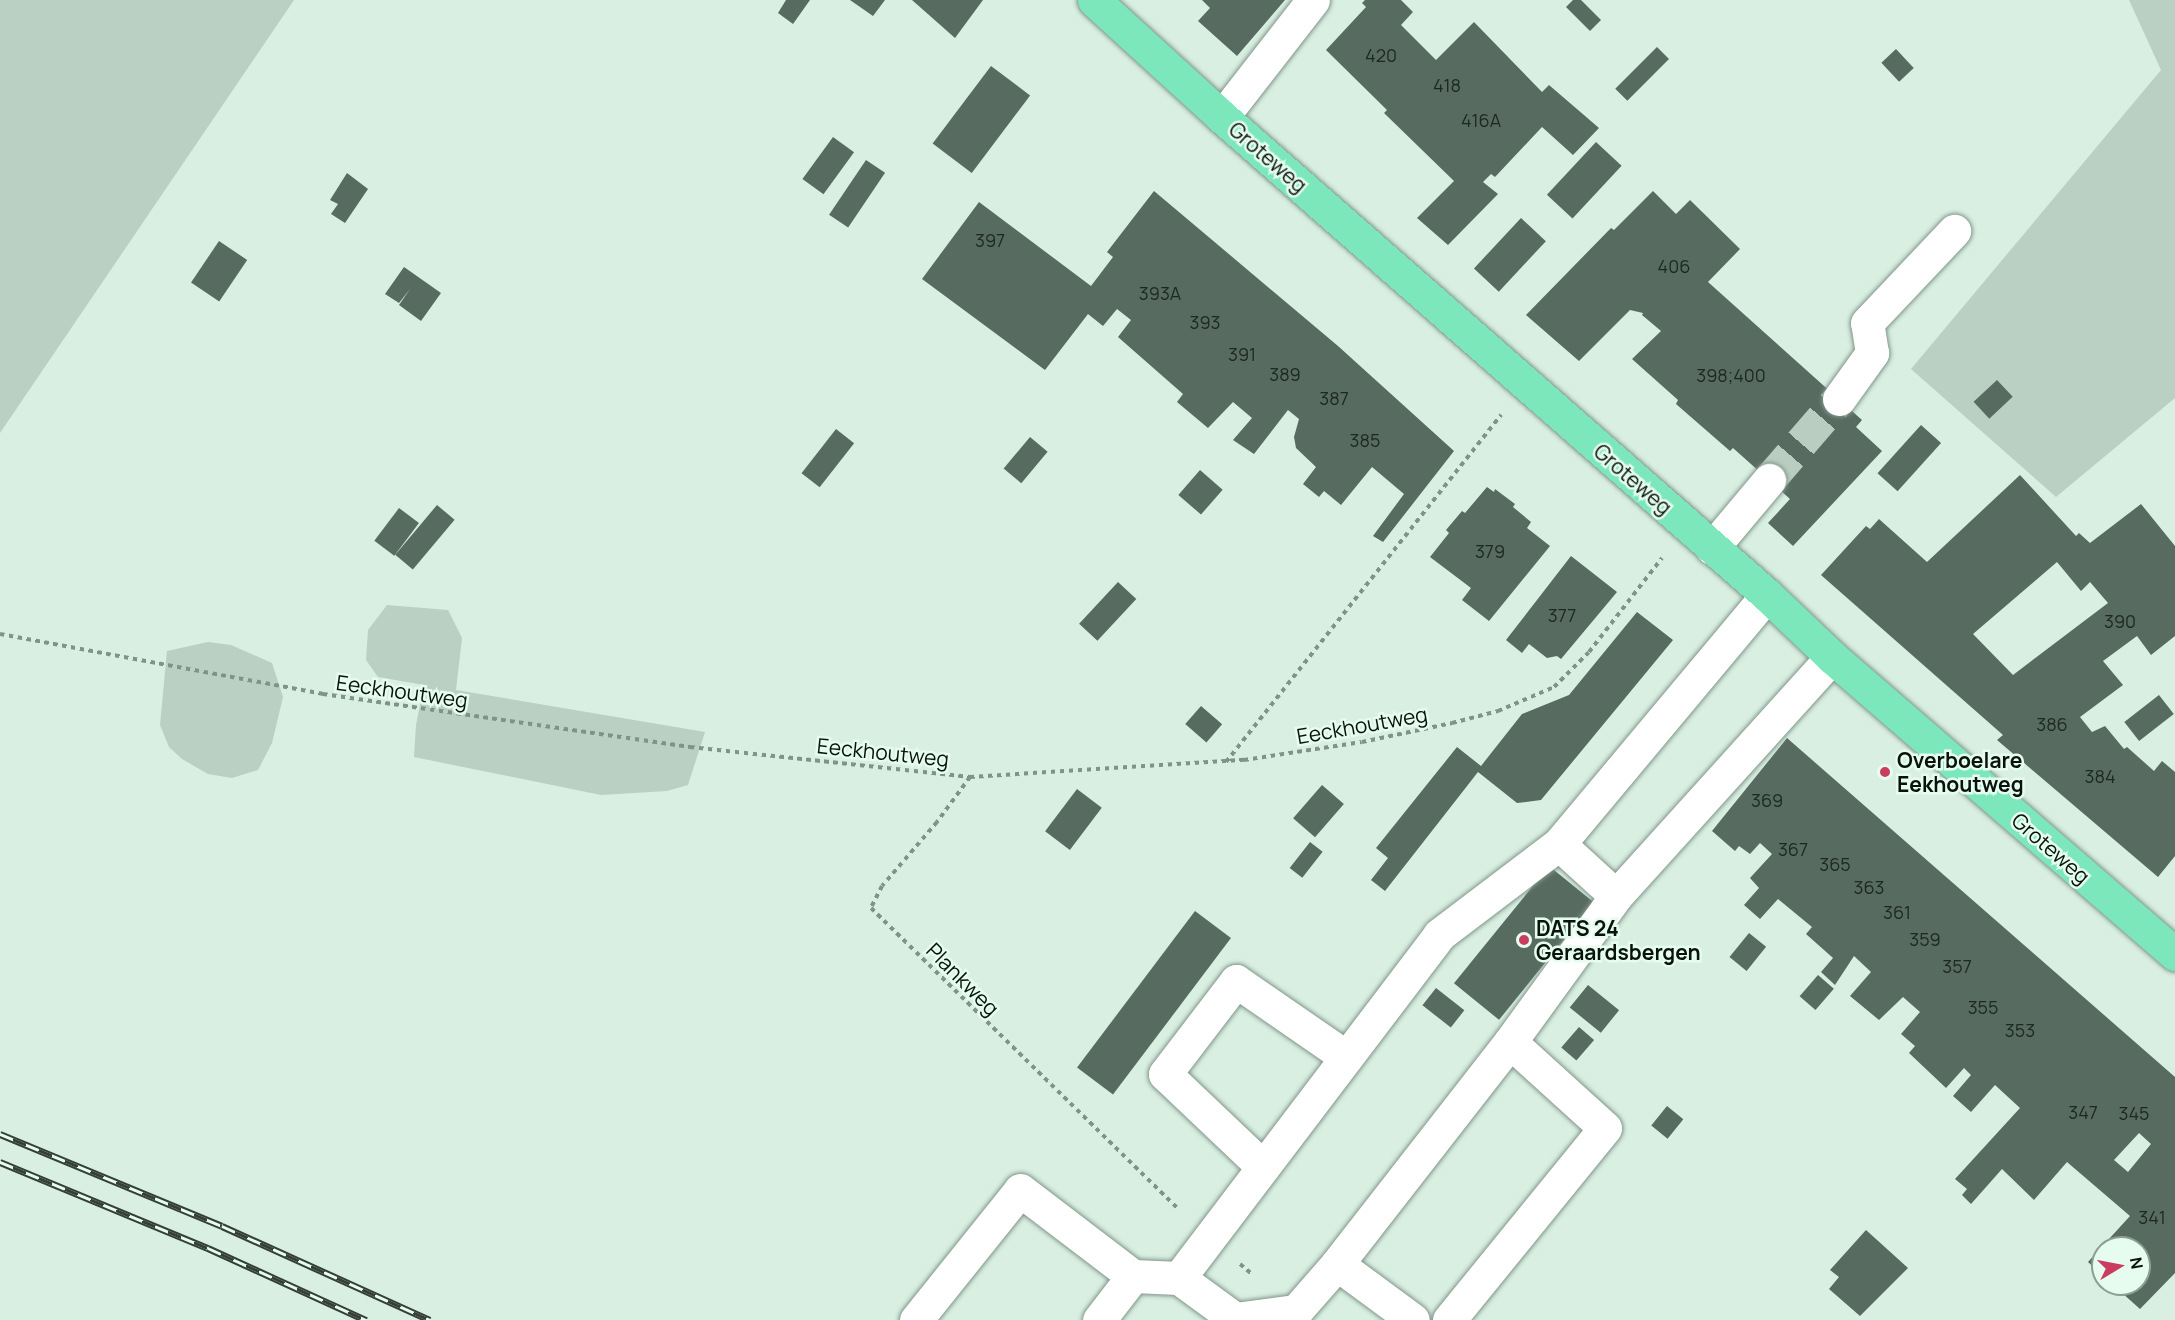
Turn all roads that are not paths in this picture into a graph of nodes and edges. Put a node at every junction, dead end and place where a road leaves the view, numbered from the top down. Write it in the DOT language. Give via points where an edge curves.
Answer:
graph roads {
  1 [pos="1094,0"];
  2 [pos="1313,0"];
  3 [pos="1222,117"];
  4 [pos="1954,231"];
  5 [pos="1839,399"];
  6 [pos="1769,480"];
  7 [pos="1712,548"];
  8 [pos="1767,595"];
  9 [pos="1832,657"];
  10 [pos="1559,844"];
  11 [pos="1616,896"];
  12 [pos="2175,954"];
  13 [pos="1510,1042"];
  14 [pos="1346,1057"];
  15 [pos="1263,1167"];
  16 [pos="1338,1264"];
  17 [pos="1133,1276"];
  18 [pos="1179,1278"];
  19 [pos="916,1320"];
  20 [pos="1099,1320"];
  21 [pos="1235,1320"];
  22 [pos="1413,1320"];
  23 [pos="1449,1320"];
  1 -- 3 [label="main road, Groteweg"];
  2 -- 3 [label="street"];
  3 -- 7 [label="main road, Groteweg"];
  4 -- 5 [label="street" via="1867,322 1872,353"];
  6 -- 7 [label="street"];
  7 -- 8 [label="main road, Groteweg"];
  8 -- 9 [label="main road, Groteweg"];
  8 -- 10 [label="street"];
  9 -- 11 [label="street"];
  9 -- 12 [label="main road, Groteweg"];
  10 -- 11 [label="street"];
  10 -- 14 [label="street" via="1439,935"];
  11 -- 13 [label="street"];
  13 -- 16 [label="street"];
  13 -- 23 [label="street" via="1605,1128"];
  14 -- 15 [label="street"];
  14 -- 15 [label="street" via="1236,981 1165,1074"];
  15 -- 18 [label="street"];
  16 -- 21 [label="street" via="1296,1311"];
  16 -- 22 [label="street"];
  17 -- 18 [label="street"];
  17 -- 19 [label="street" via="1020,1190"];
  17 -- 20 [label="street"];
  18 -- 21 [label="street"];
}
